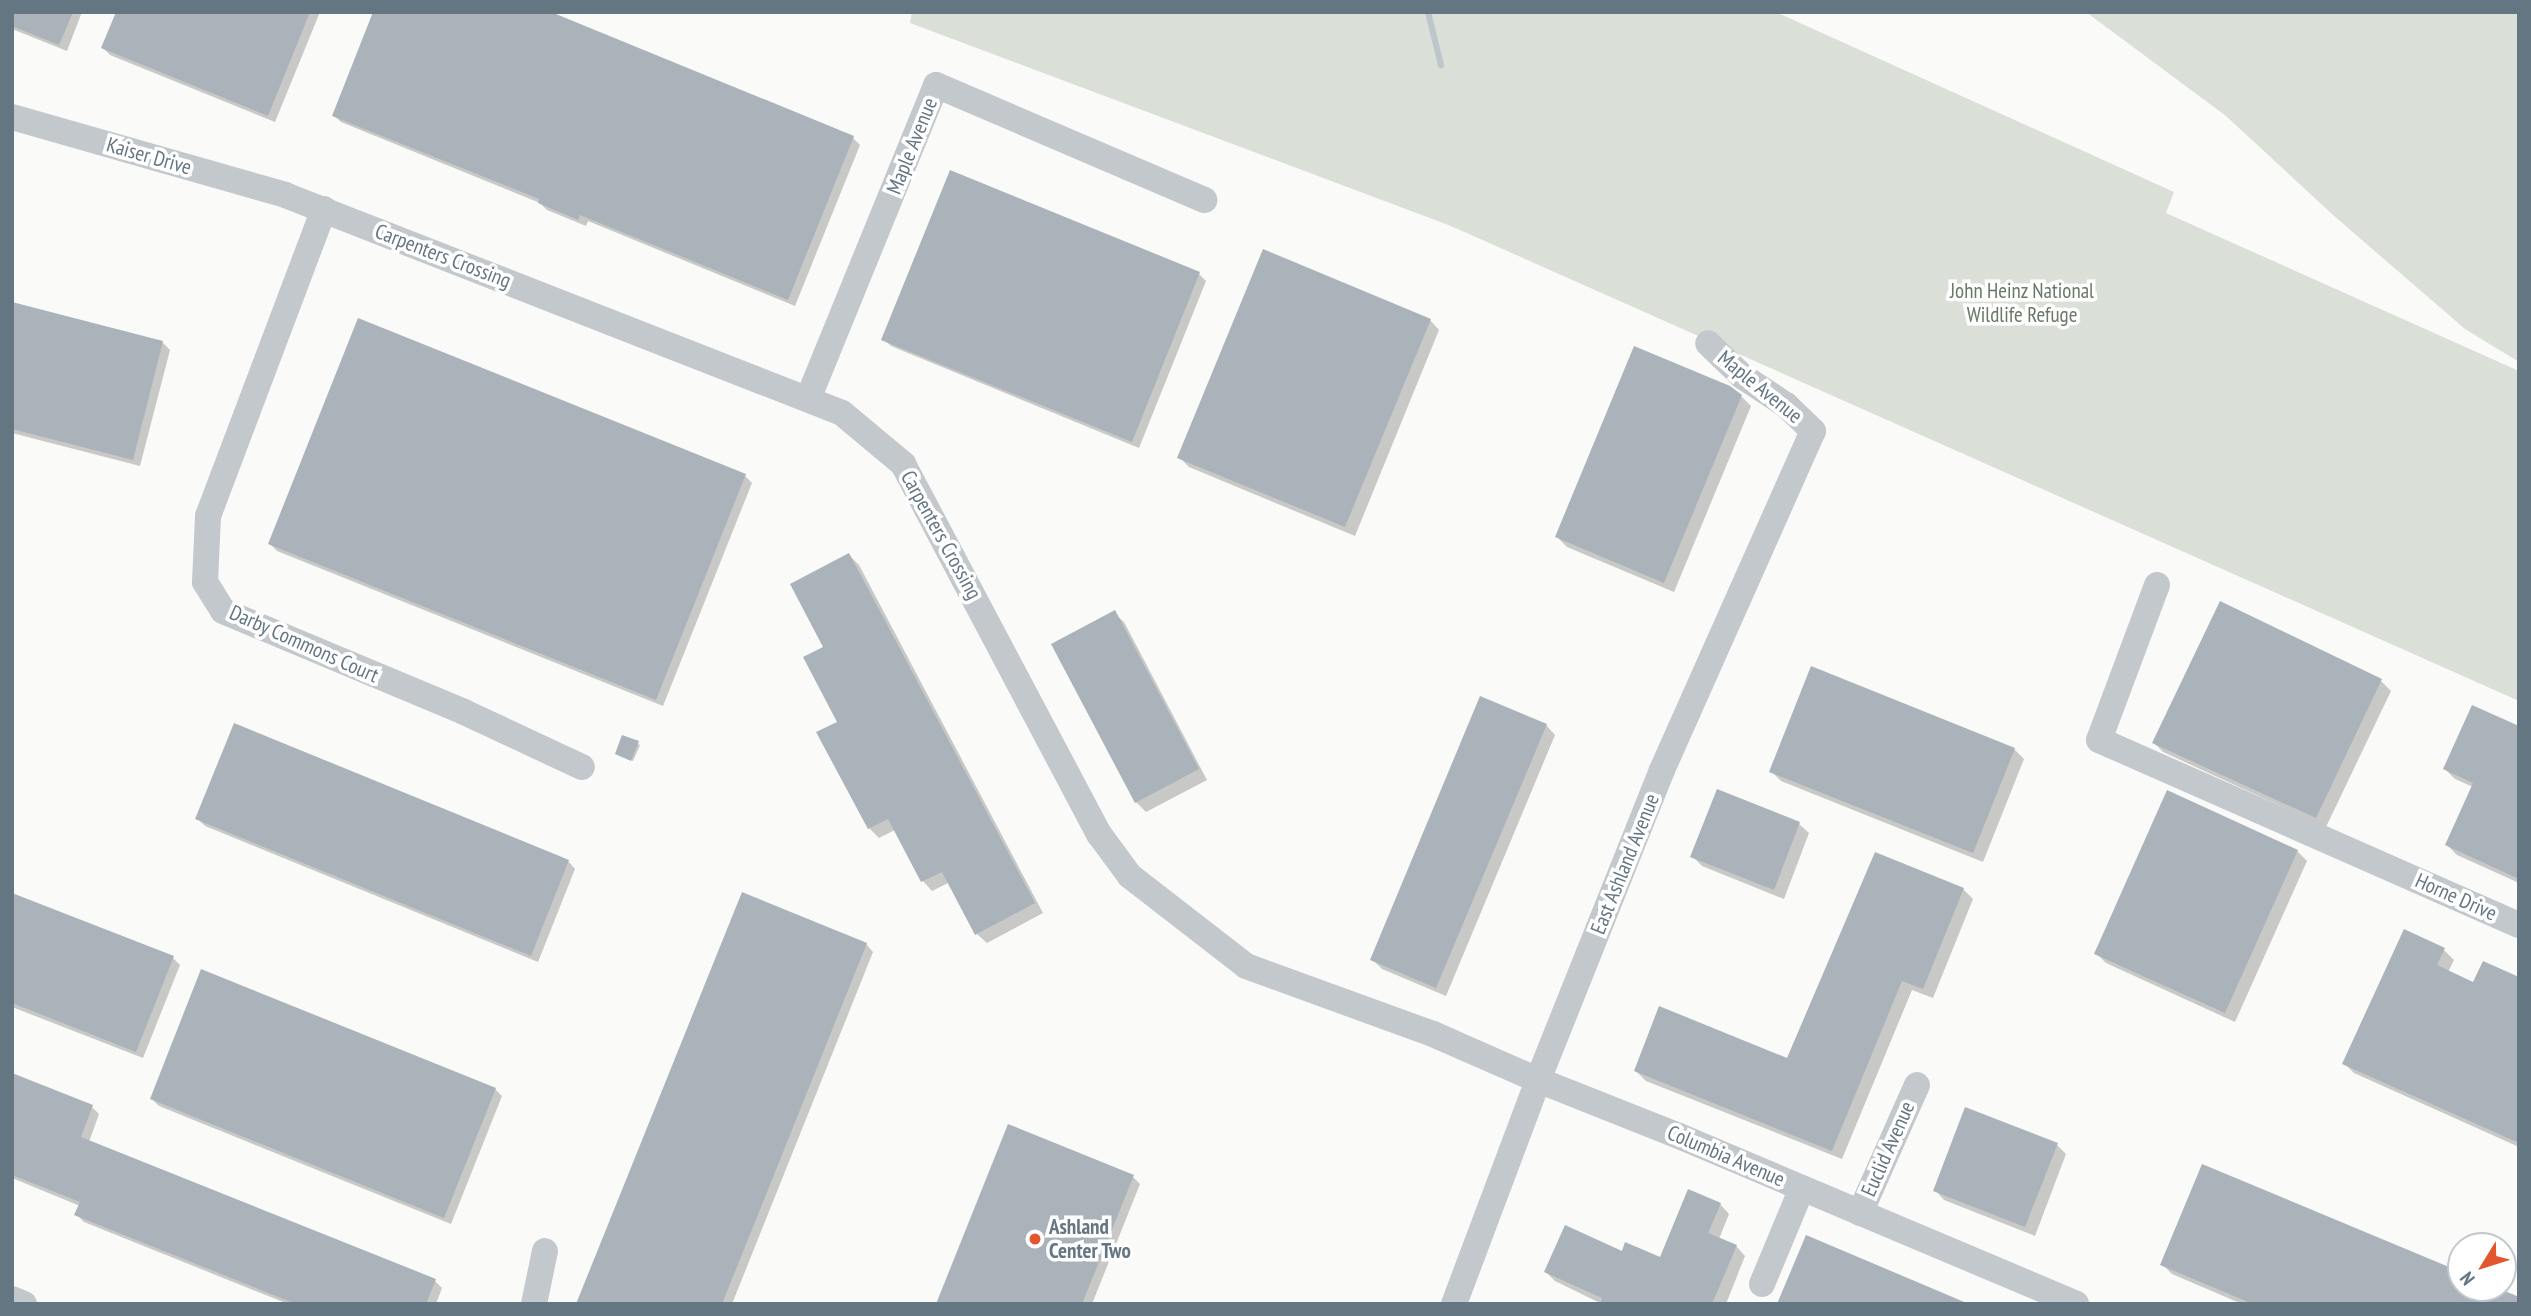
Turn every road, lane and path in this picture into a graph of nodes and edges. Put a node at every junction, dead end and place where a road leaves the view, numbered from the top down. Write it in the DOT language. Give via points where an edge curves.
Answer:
graph roads {
  1 [pos="12,117"];
  2 [pos="285,195"];
  3 [pos="1204,200"];
  4 [pos="324,209"];
  5 [pos="1708,343"];
  6 [pos="808,399"];
  7 [pos="1813,431"];
  8 [pos="2157,585"];
  9 [pos="582,767"];
  10 [pos="2519,925"];
  11 [pos="1374,1011"];
  12 [pos="1538,1080"];
  13 [pos="1917,1085"];
  14 [pos="1802,1188"];
  15 [pos="1860,1213"];
  16 [pos="545,1251"];
  17 [pos="1762,1284"];
  18 [pos="12,1299"];
  19 [pos="24,1304"];
  20 [pos="534,1304"];
  21 [pos="1454,1304"];
  22 [pos="2077,1304"];
  1 -- 2 [label="street, Kaiser Drive"];
  2 -- 4 [label="street, Carpenters Crossing"];
  3 -- 6 [label="street, Maple Avenue" via="936,85"];
  4 -- 6 [label="street, Carpenters Crossing"];
  4 -- 9 [label="street, Darby Commons Court" via="208,516 205,582 223,611"];
  5 -- 7 [label="street, Maple Avenue"];
  6 -- 11 [label="street, Carpenters Crossing" via="842,413 903,464 1099,834 1130,876 1246,965"];
  7 -- 12 [label="street, East Ashland Avenue" via="1662,770"];
  8 -- 10 [label="street, Horne Drive" via="2099,740"];
  11 -- 12 [label="street, Columbia Avenue"];
  12 -- 14 [label="street, Columbia Avenue"];
  12 -- 21 [label="street, East Ashland Avenue"];
  13 -- 15 [label="street, Euclid Avenue"];
  14 -- 15 [label="street, Columbia Avenue"];
  14 -- 17 [label="street"];
  15 -- 22 [label="street, Columbia Avenue"];
  16 -- 20 [label="street"];
  18 -- 19 [label="street"];
}
